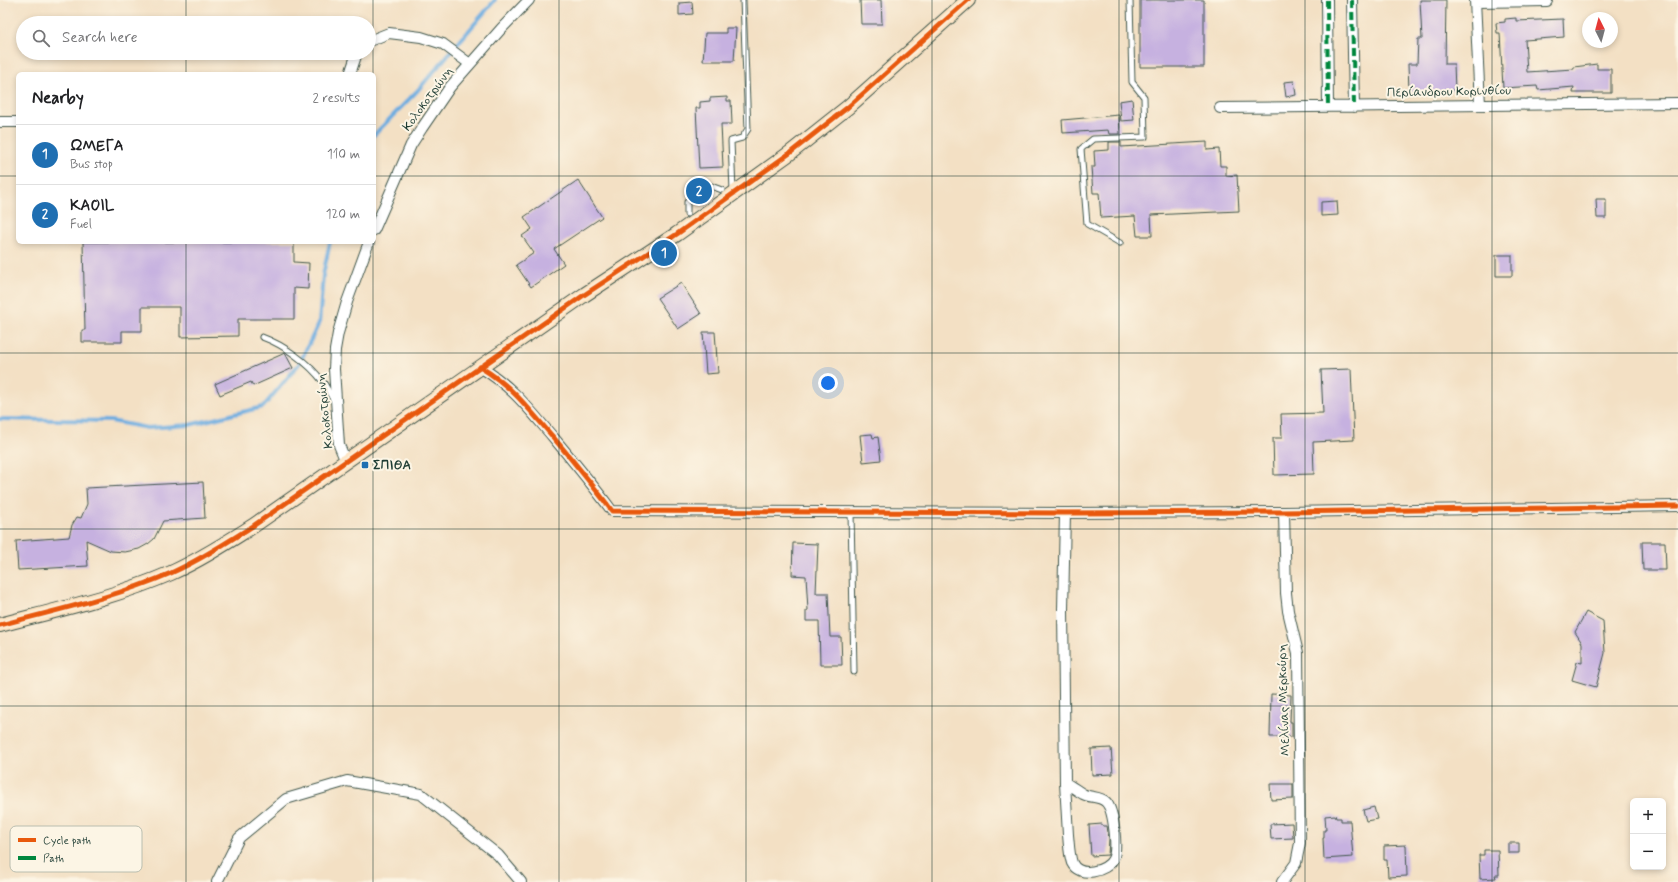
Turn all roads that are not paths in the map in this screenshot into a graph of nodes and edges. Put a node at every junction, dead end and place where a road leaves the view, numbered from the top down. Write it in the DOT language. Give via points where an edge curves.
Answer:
graph roads {
  1 [pos="529,0"];
  2 [pos="743,0"];
  3 [pos="968,0"];
  4 [pos="1130,0"];
  5 [pos="1327,0"];
  6 [pos="1352,0"];
  7 [pos="1475,1"];
  8 [pos="1547,1"];
  9 [pos="376,38"];
  10 [pos="355,60"];
  11 [pos="470,64"];
  12 [pos="351,72"];
  13 [pos="1678,103"];
  14 [pos="1480,105"];
  15 [pos="1328,107"];
  16 [pos="1354,107"];
  17 [pos="1220,108"];
  18 [pos="0,122"];
  19 [pos="16,122"];
  20 [pos="727,192"];
  21 [pos="687,214"];
  22 [pos="376,225"];
  23 [pos="1120,243"];
  24 [pos="368,244"];
  25 [pos="262,337"];
  26 [pos="480,367"];
  27 [pos="337,407"];
  28 [pos="346,462"];
  29 [pos="1678,506"];
  30 [pos="851,512"];
  31 [pos="1284,512"];
  32 [pos="1065,513"];
  33 [pos="0,625"];
  34 [pos="854,672"];
  35 [pos="1065,783"];
  36 [pos="217,882"];
  37 [pos="521,882"];
  38 [pos="1282,882"];
  1 -- 11 [label="street, Κολοκοτρώνη"];
  2 -- 20 [label="lane" via="748,128 742,138 732,142"];
  3 -- 20 [label="street" via="842,111 790,153"];
  4 -- 23 [label="lane" via="1132,82 1144,97 1145,137 1093,139 1081,149 1087,224"];
  5 -- 15 [label="street"];
  6 -- 16 [label="street"];
  7 -- 8 [label="street"];
  7 -- 14 [label="street"];
  9 -- 11 [label="street" via="389,33 421,36 443,44"];
  10 -- 12 [label="street"];
  11 -- 22 [label="street, Κολοκοτρώνη" via="450,87 411,145"];
  13 -- 14 [label="street, Περίανδρου Κορινθίου"];
  14 -- 16 [label="street, Περίανδρου Κορινθίου"];
  15 -- 16 [label="street, Περίανδρου Κορινθίου"];
  15 -- 17 [label="street, Περίανδρου Κορινθίου"];
  18 -- 19 [label="street"];
  20 -- 21 [label="lane" via="711,186 687,202"];
  20 -- 26 [label="street"];
  24 -- 27 [label="street, Κολοκοτρώνη" via="338,333 334,370"];
  25 -- 27 [label="lane" via="278,342 307,366 323,381"];
  26 -- 28 [label="street"];
  26 -- 30 [label="street" via="518,396 612,511"];
  27 -- 28 [label="street, Κολοκοτρώνη" via="339,445"];
  28 -- 33 [label="street" via="247,530 177,570 108,596"];
  29 -- 31 [label="street"];
  30 -- 32 [label="street"];
  30 -- 34 [label="lane"];
  31 -- 32 [label="street"];
  31 -- 38 [label="street, Μελίνας Μερκούρη" via="1286,593 1298,654 1300,843 1296,863"];
  32 -- 35 [label="street"];
  35 -- 35 [label="street" via="1072,863 1080,870 1100,870 1109,865 1114,855 1110,809 1104,801 1082,794"];
  36 -- 37 [label="street" via="240,838 286,799 347,782 421,794 498,855"];
}
